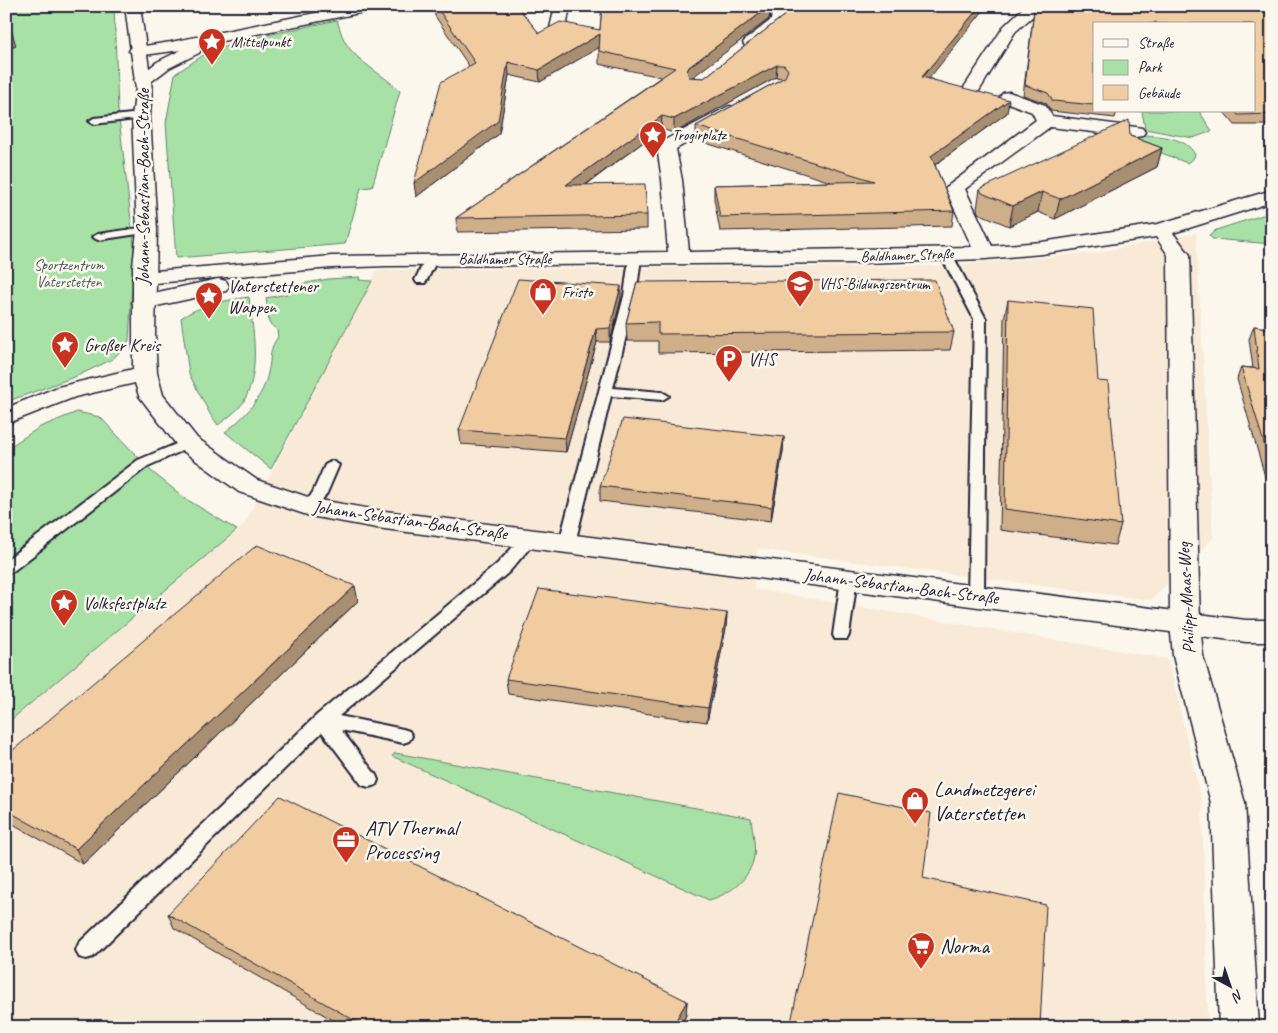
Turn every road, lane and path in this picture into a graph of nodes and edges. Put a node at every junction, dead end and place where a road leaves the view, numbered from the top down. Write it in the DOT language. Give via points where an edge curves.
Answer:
graph roads {
  1 [pos="132,6"];
  2 [pos="374,6"];
  3 [pos="563,6"];
  4 [pos="780,6"];
  5 [pos="1032,6"];
  6 [pos="133,24"];
  7 [pos="558,28"];
  8 [pos="246,32"];
  9 [pos="137,51"];
  10 [pos="741,51"];
  11 [pos="142,80"];
  12 [pos="970,92"];
  13 [pos="1009,97"];
  14 [pos="747,100"];
  15 [pos="141,116"];
  16 [pos="94,121"];
  17 [pos="1046,121"];
  18 [pos="1136,132"];
  19 [pos="1272,196"];
  20 [pos="147,230"];
  21 [pos="1161,230"];
  22 [pos="98,237"];
  23 [pos="985,253"];
  24 [pos="946,254"];
  25 [pos="635,258"];
  26 [pos="679,258"];
  27 [pos="431,260"];
  28 [pos="332,262"];
  29 [pos="143,278"];
  30 [pos="421,280"];
  31 [pos="143,302"];
  32 [pos="145,373"];
  33 [pos="607,392"];
  34 [pos="662,396"];
  35 [pos="6,417"];
  36 [pos="188,443"];
  37 [pos="332,465"];
  38 [pos="310,507"];
  39 [pos="530,538"];
  40 [pos="567,543"];
  41 [pos="6,568"];
  42 [pos="849,579"];
  43 [pos="976,596"];
  44 [pos="1185,623"];
  45 [pos="1272,631"];
  46 [pos="841,636"];
  47 [pos="323,720"];
  48 [pos="403,736"];
  49 [pos="369,780"];
  50 [pos="86,950"];
  51 [pos="1239,1027"];
  1 -- 6 [label="street, Johann-Sebastian-Bach-Straße"];
  2 -- 8 [label="street"];
  3 -- 7 [label="street"];
  4 -- 10 [label="street" via="779,22"];
  5 -- 12 [label="street" via="1033,9 1009,29"];
  6 -- 8 [label="street" via="156,32"];
  6 -- 9 [label="street, Johann-Sebastian-Bach-Straße"];
  8 -- 9 [label="street"];
  8 -- 11 [label="street" via="186,53"];
  9 -- 11 [label="street, Johann-Sebastian-Bach-Straße"];
  11 -- 15 [label="street, Johann-Sebastian-Bach-Straße"];
  13 -- 17 [label="street" via="1038,109"];
  14 -- 26 [label="street" via="666,147"];
  15 -- 16 [label="lane"];
  15 -- 20 [label="street, Johann-Sebastian-Bach-Straße"];
  17 -- 18 [label="street"];
  17 -- 23 [label="street, Baldhamer Straße" via="955,188"];
  19 -- 21 [label="street, Baldhamer Straße"];
  20 -- 22 [label="lane"];
  20 -- 29 [label="street, Johann-Sebastian-Bach-Straße"];
  21 -- 23 [label="street, Baldhamer Straße"];
  21 -- 44 [label="street, Philipp-Maas-Weg" via="1179,255"];
  23 -- 24 [label="street, Baldhamer Straße"];
  24 -- 26 [label="street, Baldhamer Straße"];
  24 -- 43 [label="lane" via="980,319"];
  25 -- 26 [label="street, Baldhamer Straße"];
  25 -- 27 [label="street, Baldhamer Straße"];
  25 -- 33 [label="lane" via="630,296"];
  27 -- 28 [label="street, Baldhamer Straße"];
  27 -- 30 [label="lane"];
  28 -- 29 [label="street, Baldhamer Straße"];
  28 -- 31 [label="street, Baldhamer Straße"];
  29 -- 31 [label="street, Johann-Sebastian-Bach-Straße"];
  31 -- 32 [label="street, Johann-Sebastian-Bach-Straße"];
  32 -- 35 [label="street" via="66,392"];
  32 -- 36 [label="street, Johann-Sebastian-Bach-Straße" via="151,396"];
  33 -- 34 [label="lane"];
  33 -- 40 [label="lane"];
  36 -- 38 [label="street, Johann-Sebastian-Bach-Straße" via="248,486"];
  36 -- 41 [label="lane" via="143,463"];
  37 -- 38 [label="lane"];
  38 -- 39 [label="street, Johann-Sebastian-Bach-Straße" via="377,519"];
  39 -- 40 [label="street, Johann-Sebastian-Bach-Straße"];
  39 -- 47 [label="lane, Johann-Sebastian-Bach-Straße" via="503,568"];
  40 -- 42 [label="street, Johann-Sebastian-Bach-Straße"];
  42 -- 43 [label="street, Johann-Sebastian-Bach-Straße"];
  42 -- 46 [label="lane"];
  43 -- 44 [label="street, Johann-Sebastian-Bach-Straße"];
  44 -- 45 [label="street, Johann-Sebastian-Bach-Straße"];
  44 -- 51 [label="street, Philipp-Maas-Weg" via="1188,656 1228,803"];
  47 -- 48 [label="lane"];
  47 -- 49 [label="lane"];
  47 -- 50 [label="lane, Johann-Sebastian-Bach-Straße"];
}
